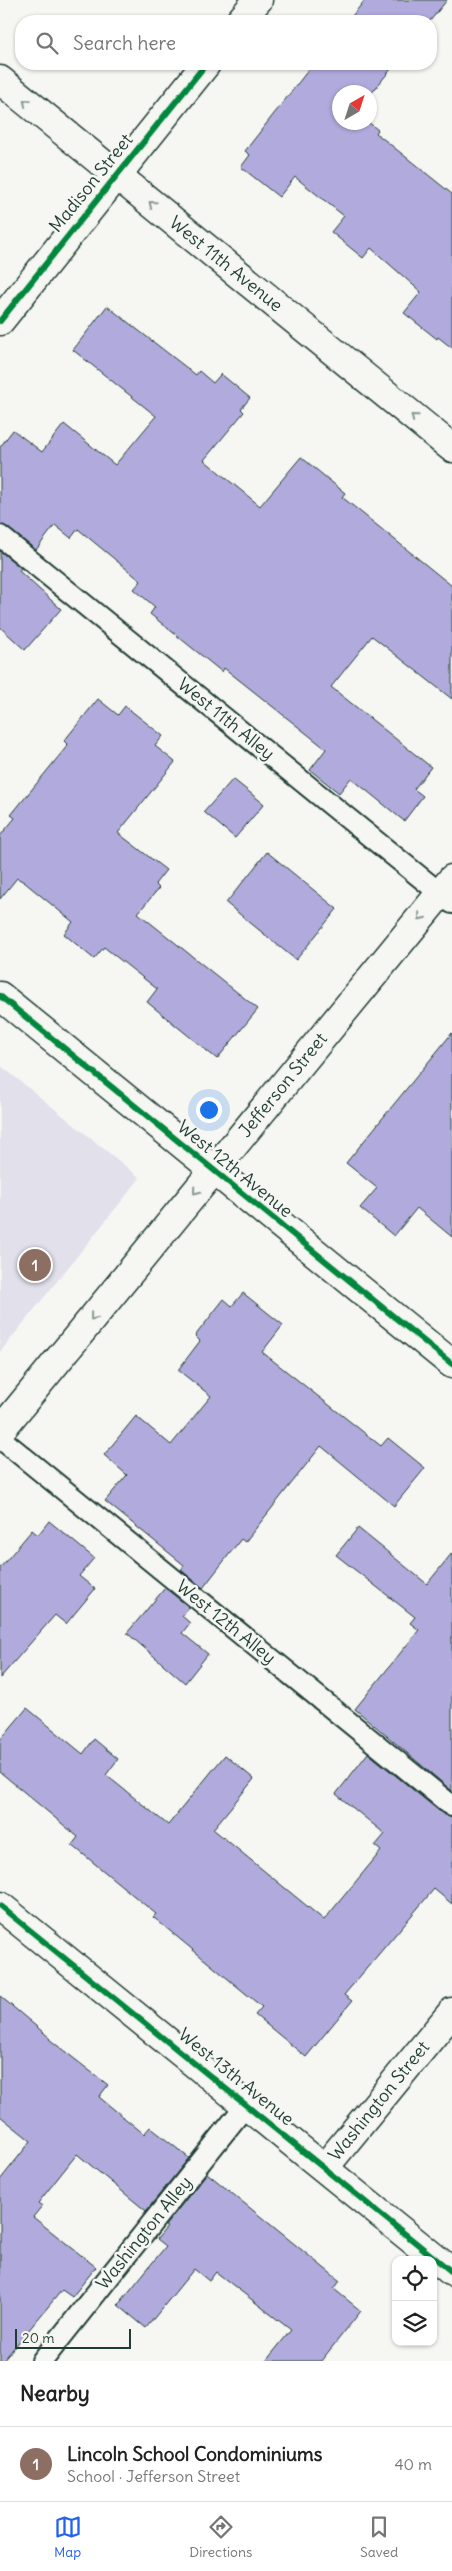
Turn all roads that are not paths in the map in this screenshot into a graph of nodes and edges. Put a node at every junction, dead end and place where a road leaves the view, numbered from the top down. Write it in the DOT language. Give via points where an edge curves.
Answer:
graph roads {
  1 [pos="258,0"];
  2 [pos="245,15"];
  3 [pos="201,70"];
  4 [pos="0,80"];
  5 [pos="116,175"];
  6 [pos="0,321"];
  7 [pos="452,448"];
  8 [pos="0,536"];
  9 [pos="448,892"];
  10 [pos="0,996"];
  11 [pos="213,1170"];
  12 [pos="452,1364"];
  13 [pos="0,1431"];
  14 [pos="0,1438"];
  15 [pos="452,1806"];
  16 [pos="0,1906"];
  17 [pos="452,2012"];
  18 [pos="246,2106"];
  19 [pos="325,2167"];
  20 [pos="452,2272"];
  21 [pos="42,2361"];
  1 -- 2 [label="main road"];
  3 -- 5 [label="main road, Madison Street"];
  5 -- 4 [label="main road, West 11th Avenue, one-way"];
  5 -- 6 [label="main road, Madison Street"];
  7 -- 5 [label="main road, West 11th Avenue, one-way"];
  8 -- 9 [label="lane, West 11th Alley"];
  9 -- 11 [label="main road, Jefferson Street, one-way"];
  10 -- 11 [label="main road, West 12th Avenue"];
  11 -- 12 [label="main road, West 12th Avenue"];
  11 -- 13 [label="main road, Jefferson Street, one-way"];
  14 -- 15 [label="lane, West 12th Alley"];
  16 -- 18 [label="main road, West 13th Avenue"];
  17 -- 19 [label="main road, Washington Street"];
  18 -- 19 [label="main road, West 13th Avenue"];
  18 -- 21 [label="lane, Washington Alley"];
  19 -- 20 [label="main road, West 13th Avenue"];
}
